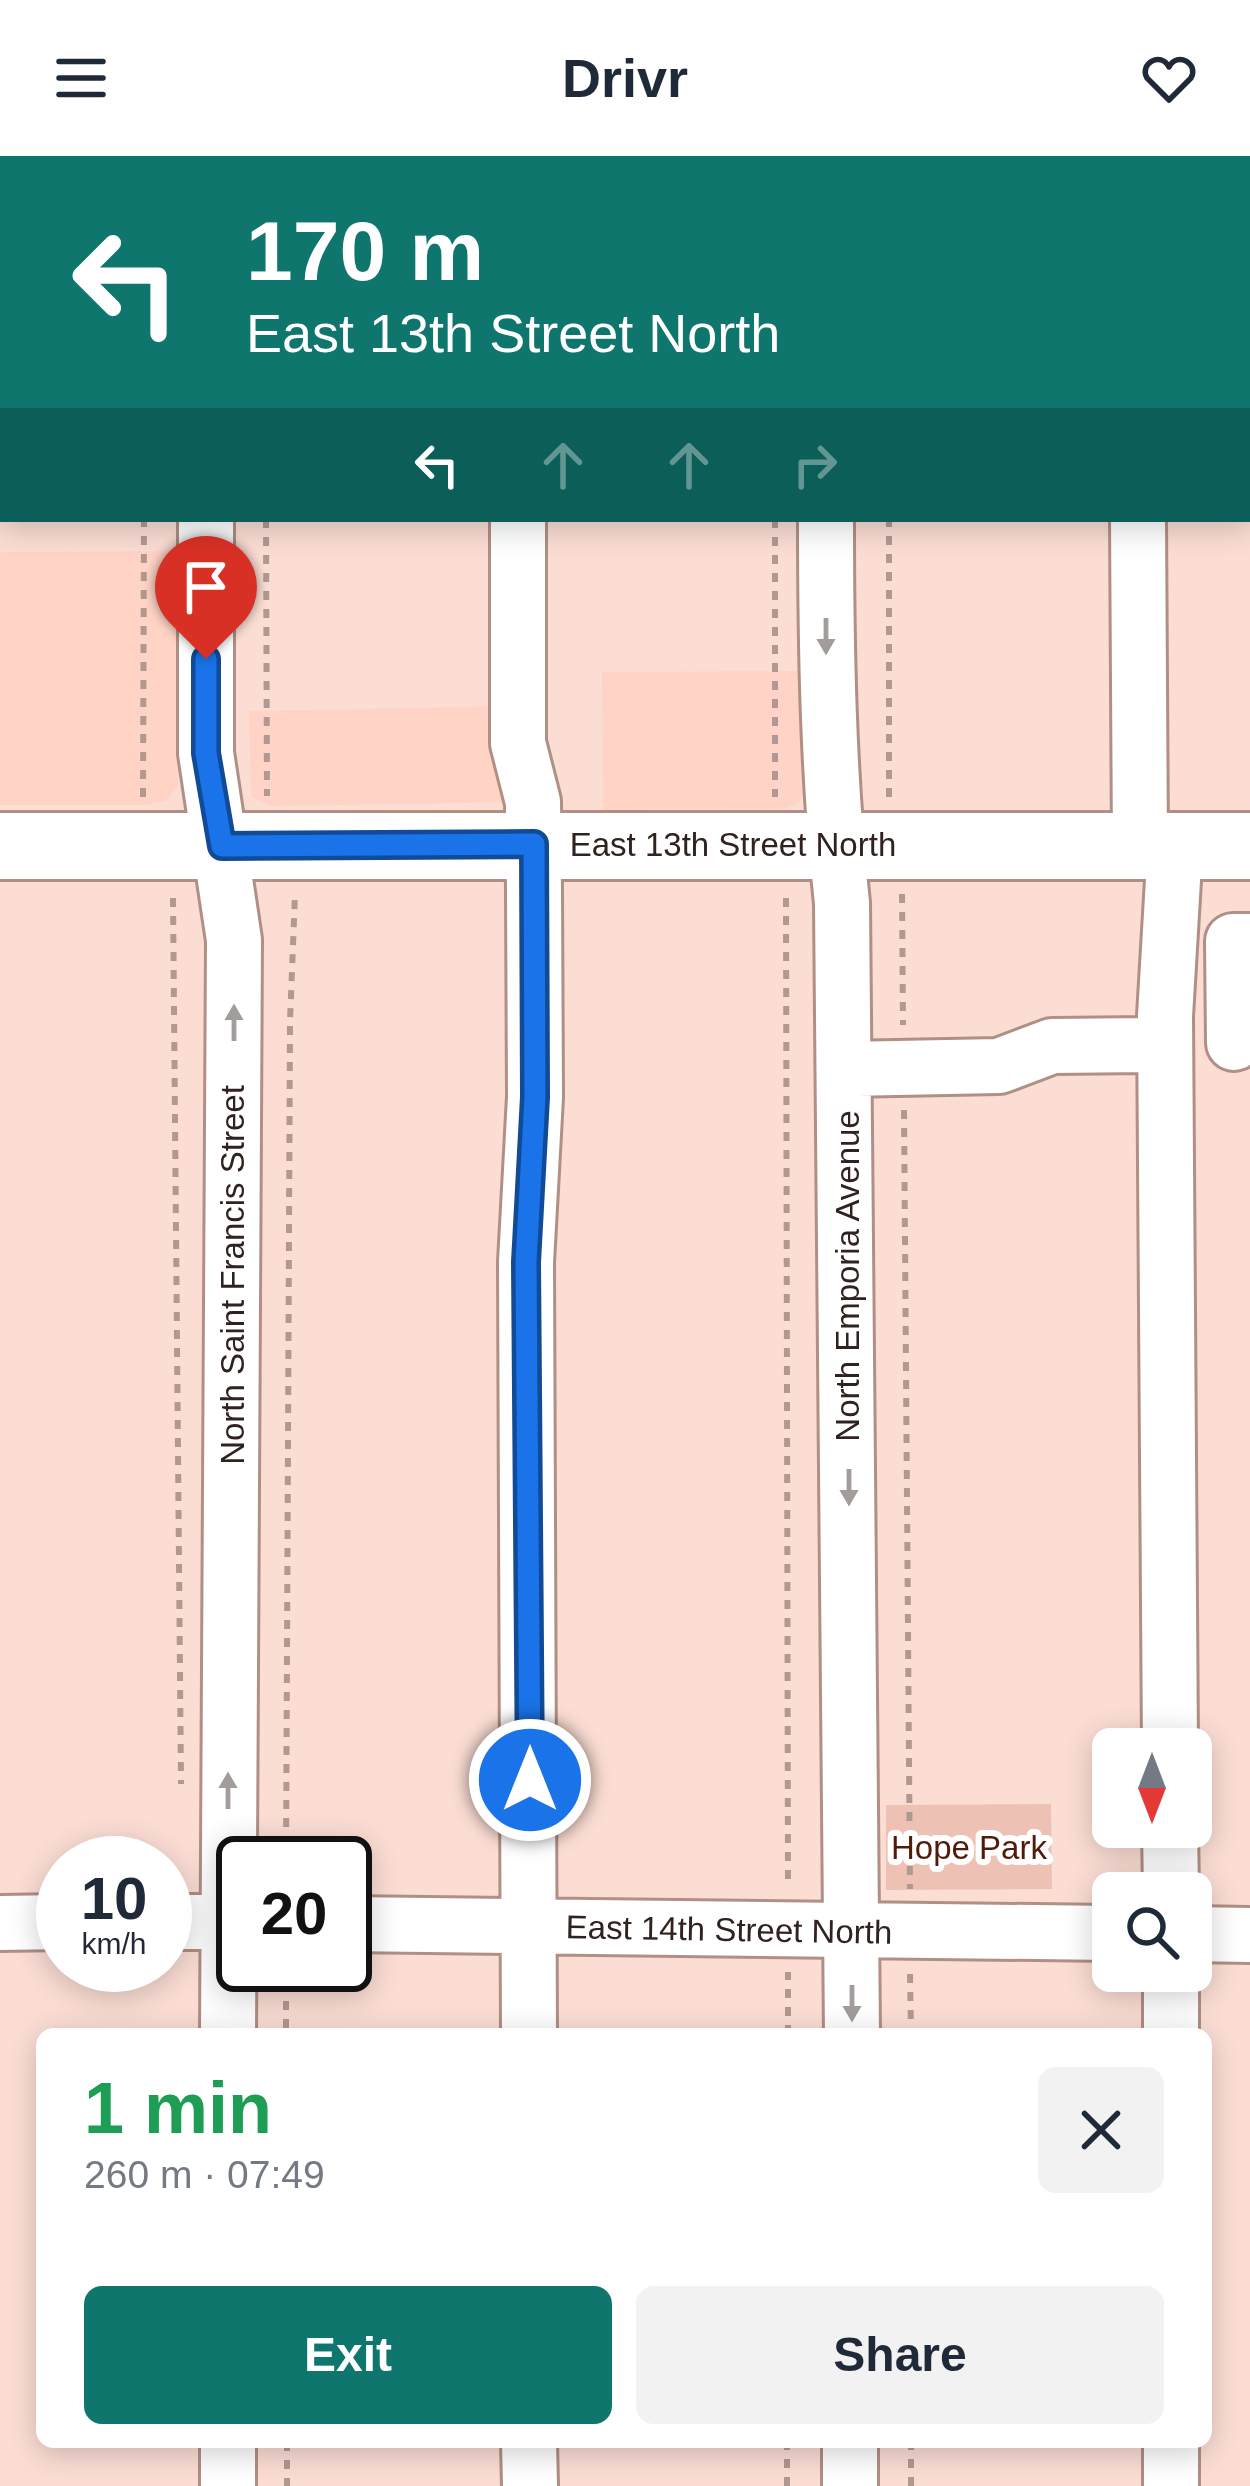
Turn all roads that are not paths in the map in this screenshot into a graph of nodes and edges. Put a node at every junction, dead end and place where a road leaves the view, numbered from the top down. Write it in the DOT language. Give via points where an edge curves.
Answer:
graph roads {
  1 [pos="206,522"];
  2 [pos="518,522"];
  3 [pos="826,522"];
  4 [pos="1138,522"];
  5 [pos="244,823"];
  6 [pos="534,844"];
  7 [pos="834,844"];
  8 [pos="0,846"];
  9 [pos="1157,846"];
  10 [pos="1250,847"];
  11 [pos="1250,941"];
  12 [pos="1234,1043"];
  13 [pos="1146,1045"];
  14 [pos="845,1069"];
  15 [pos="1170,1728"];
  16 [pos="236,1836"];
  17 [pos="36,1922"];
  18 [pos="0,1923"];
  19 [pos="372,1924"];
  20 [pos="531,1926"];
  21 [pos="853,1930"];
  22 [pos="1092,1934"];
  23 [pos="1212,1934"];
  24 [pos="1250,1935"];
  25 [pos="231,1992"];
  26 [pos="1172,1992"];
  27 [pos="228,2028"];
  28 [pos="529,2028"];
  29 [pos="852,2028"];
  30 [pos="1172,2028"];
  31 [pos="228,2448"];
  32 [pos="530,2448"];
  33 [pos="850,2448"];
  34 [pos="1172,2448"];
  35 [pos="228,2486"];
  36 [pos="530,2486"];
  37 [pos="850,2486"];
  38 [pos="1172,2486"];
  1 -- 5 [label="street, North Saint Francis Street" via="206,753"];
  2 -- 6 [label="street" via="518,743"];
  3 -- 7 [label="street, North Emporia Avenue, one-way"];
  4 -- 9 [label="street"];
  5 -- 6 [label="main road, East 13th Street North"];
  5 -- 8 [label="main road, East 13th Street North"];
  16 -- 5 [label="street, North Saint Francis Street, one-way" via="235,940"];
  6 -- 7 [label="main road, East 13th Street North"];
  6 -- 20 [label="street" via="526,1262"];
  7 -- 9 [label="main road, East 13th Street North"];
  7 -- 14 [label="street, North Emporia Avenue"];
  9 -- 10 [label="main road, East 13th Street North"];
  9 -- 15 [label="street"];
  11 -- 12 [label="street" via="1233,941"];
  13 -- 14 [label="street" via="1052,1046 999,1066"];
  14 -- 21 [label="street, North Emporia Avenue, one-way"];
  17 -- 18 [label="street"];
  19 -- 20 [label="street, East 14th Street North"];
  20 -- 21 [label="street, East 14th Street North"];
  20 -- 28 [label="street"];
  21 -- 22 [label="street, East 14th Street North"];
  21 -- 29 [label="street, North Emporia Avenue, one-way"];
  23 -- 24 [label="street"];
  25 -- 27 [label="street, North Saint Francis Street"];
  26 -- 30 [label="street"];
  31 -- 35 [label="street"];
  32 -- 36 [label="street"];
  33 -- 37 [label="street"];
  34 -- 38 [label="street"];
}
